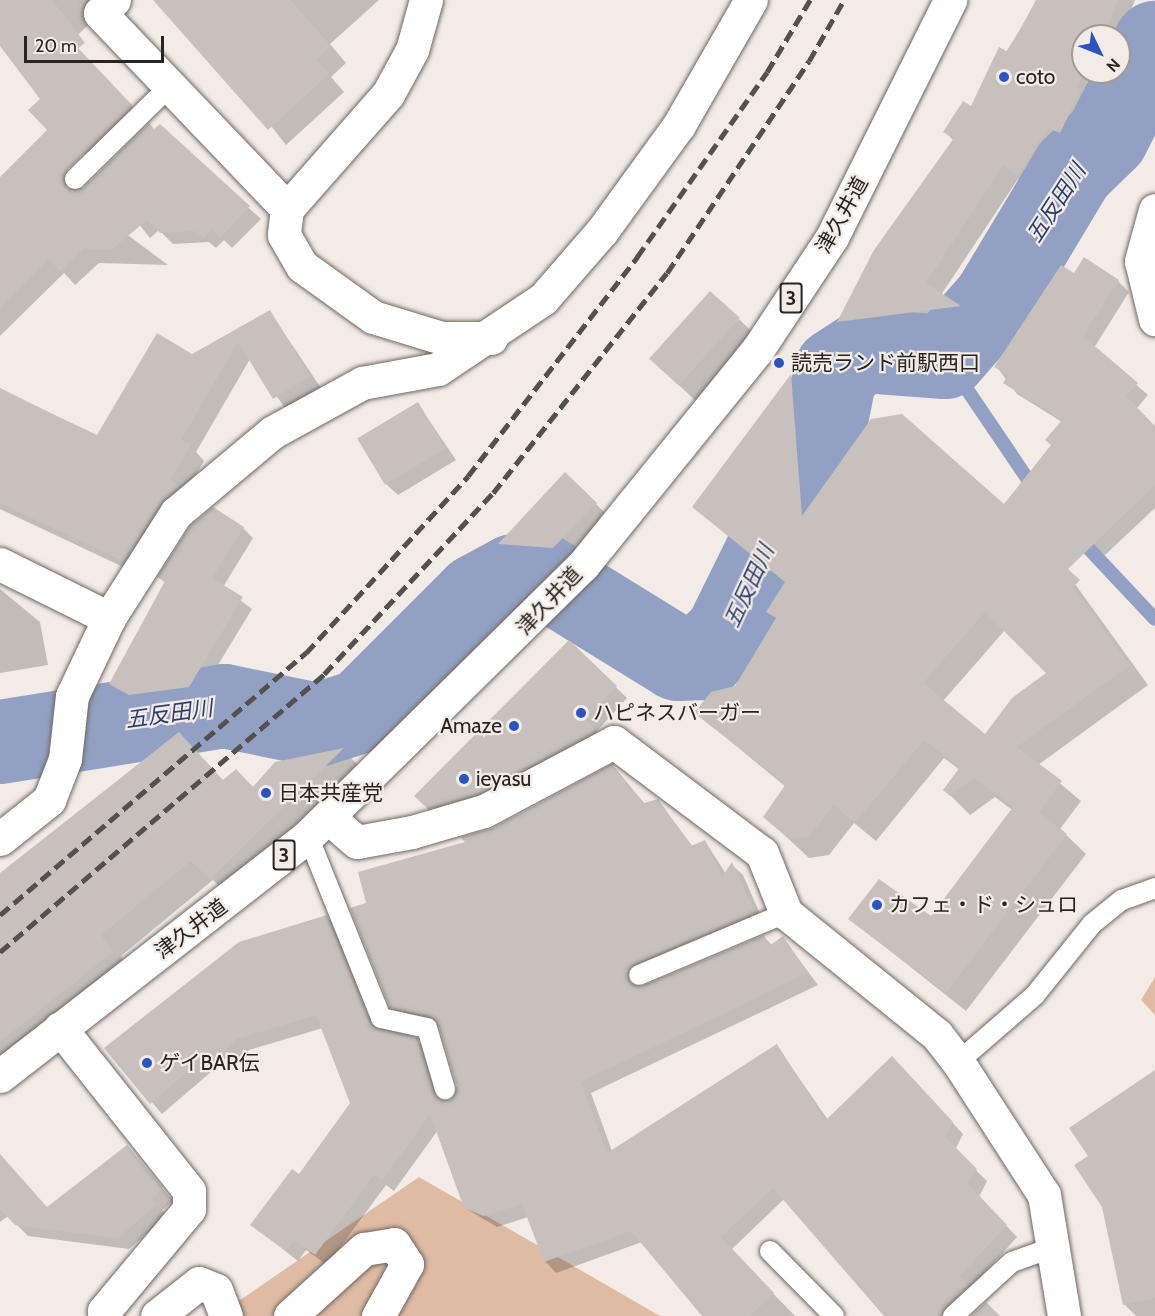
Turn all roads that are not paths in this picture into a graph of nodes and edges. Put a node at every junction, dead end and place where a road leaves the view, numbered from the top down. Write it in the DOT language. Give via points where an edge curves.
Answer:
graph roads {
  1 [pos="114,0"];
  2 [pos="426,0"];
  3 [pos="752,0"];
  4 [pos="950,0"];
  5 [pos="170,86"];
  6 [pos="75,179"];
  7 [pos="287,209"];
  8 [pos="1155,210"];
  9 [pos="1155,319"];
  10 [pos="491,338"];
  11 [pos="0,564"];
  12 [pos="109,618"];
  13 [pos="318,826"];
  14 [pos="0,839"];
  15 [pos="1155,888"];
  16 [pos="786,913"];
  17 [pos="639,975"];
  18 [pos="60,1028"];
  19 [pos="958,1062"];
  20 [pos="0,1076"];
  21 [pos="445,1089"];
  22 [pos="1054,1247"];
  23 [pos="770,1251"];
  24 [pos="106,1316"];
  25 [pos="157,1316"];
  26 [pos="226,1316"];
  27 [pos="290,1316"];
  28 [pos="378,1316"];
  29 [pos="834,1316"];
  30 [pos="953,1316"];
  31 [pos="1064,1316"];
  1 -- 5 [label="street" via="100,13"];
  2 -- 7 [label="street" via="412,50 387,94"];
  3 -- 10 [label="street" via="679,125 602,231 543,299"];
  4 -- 13 [label="street, 津久井道 / 3" via="832,237 758,349 544,608"];
  5 -- 6 [label="lane"];
  5 -- 7 [label="street"];
  7 -- 10 [label="street" via="284,235 302,266 373,317 442,338"];
  8 -- 9 [label="street" via="1141,261"];
  10 -- 12 [label="street" via="438,369 362,383 273,432 176,513"];
  11 -- 12 [label="street"];
  12 -- 14 [label="street" via="72,696 65,759 48,800"];
  13 -- 16 [label="street" via="357,842 412,832 484,811 614,742 762,853"];
  13 -- 18 [label="street, 津久井道 / 3"];
  13 -- 21 [label="lane" via="381,1018 427,1028"];
  15 -- 19 [label="lane" via="1122,900 1092,924 1035,995"];
  16 -- 17 [label="lane"];
  16 -- 19 [label="street" via="937,1035"];
  18 -- 20 [label="street, 津久井道 / 3"];
  18 -- 24 [label="street" via="189,1191 189,1209 104,1311"];
  19 -- 22 [label="street" via="1044,1195"];
  22 -- 30 [label="lane" via="1012,1262"];
  22 -- 31 [label="street"];
  23 -- 29 [label="lane"];
  25 -- 26 [label="street" via="199,1283 216,1290"];
  27 -- 28 [label="street" via="364,1249 394,1245 407,1264"];
}
